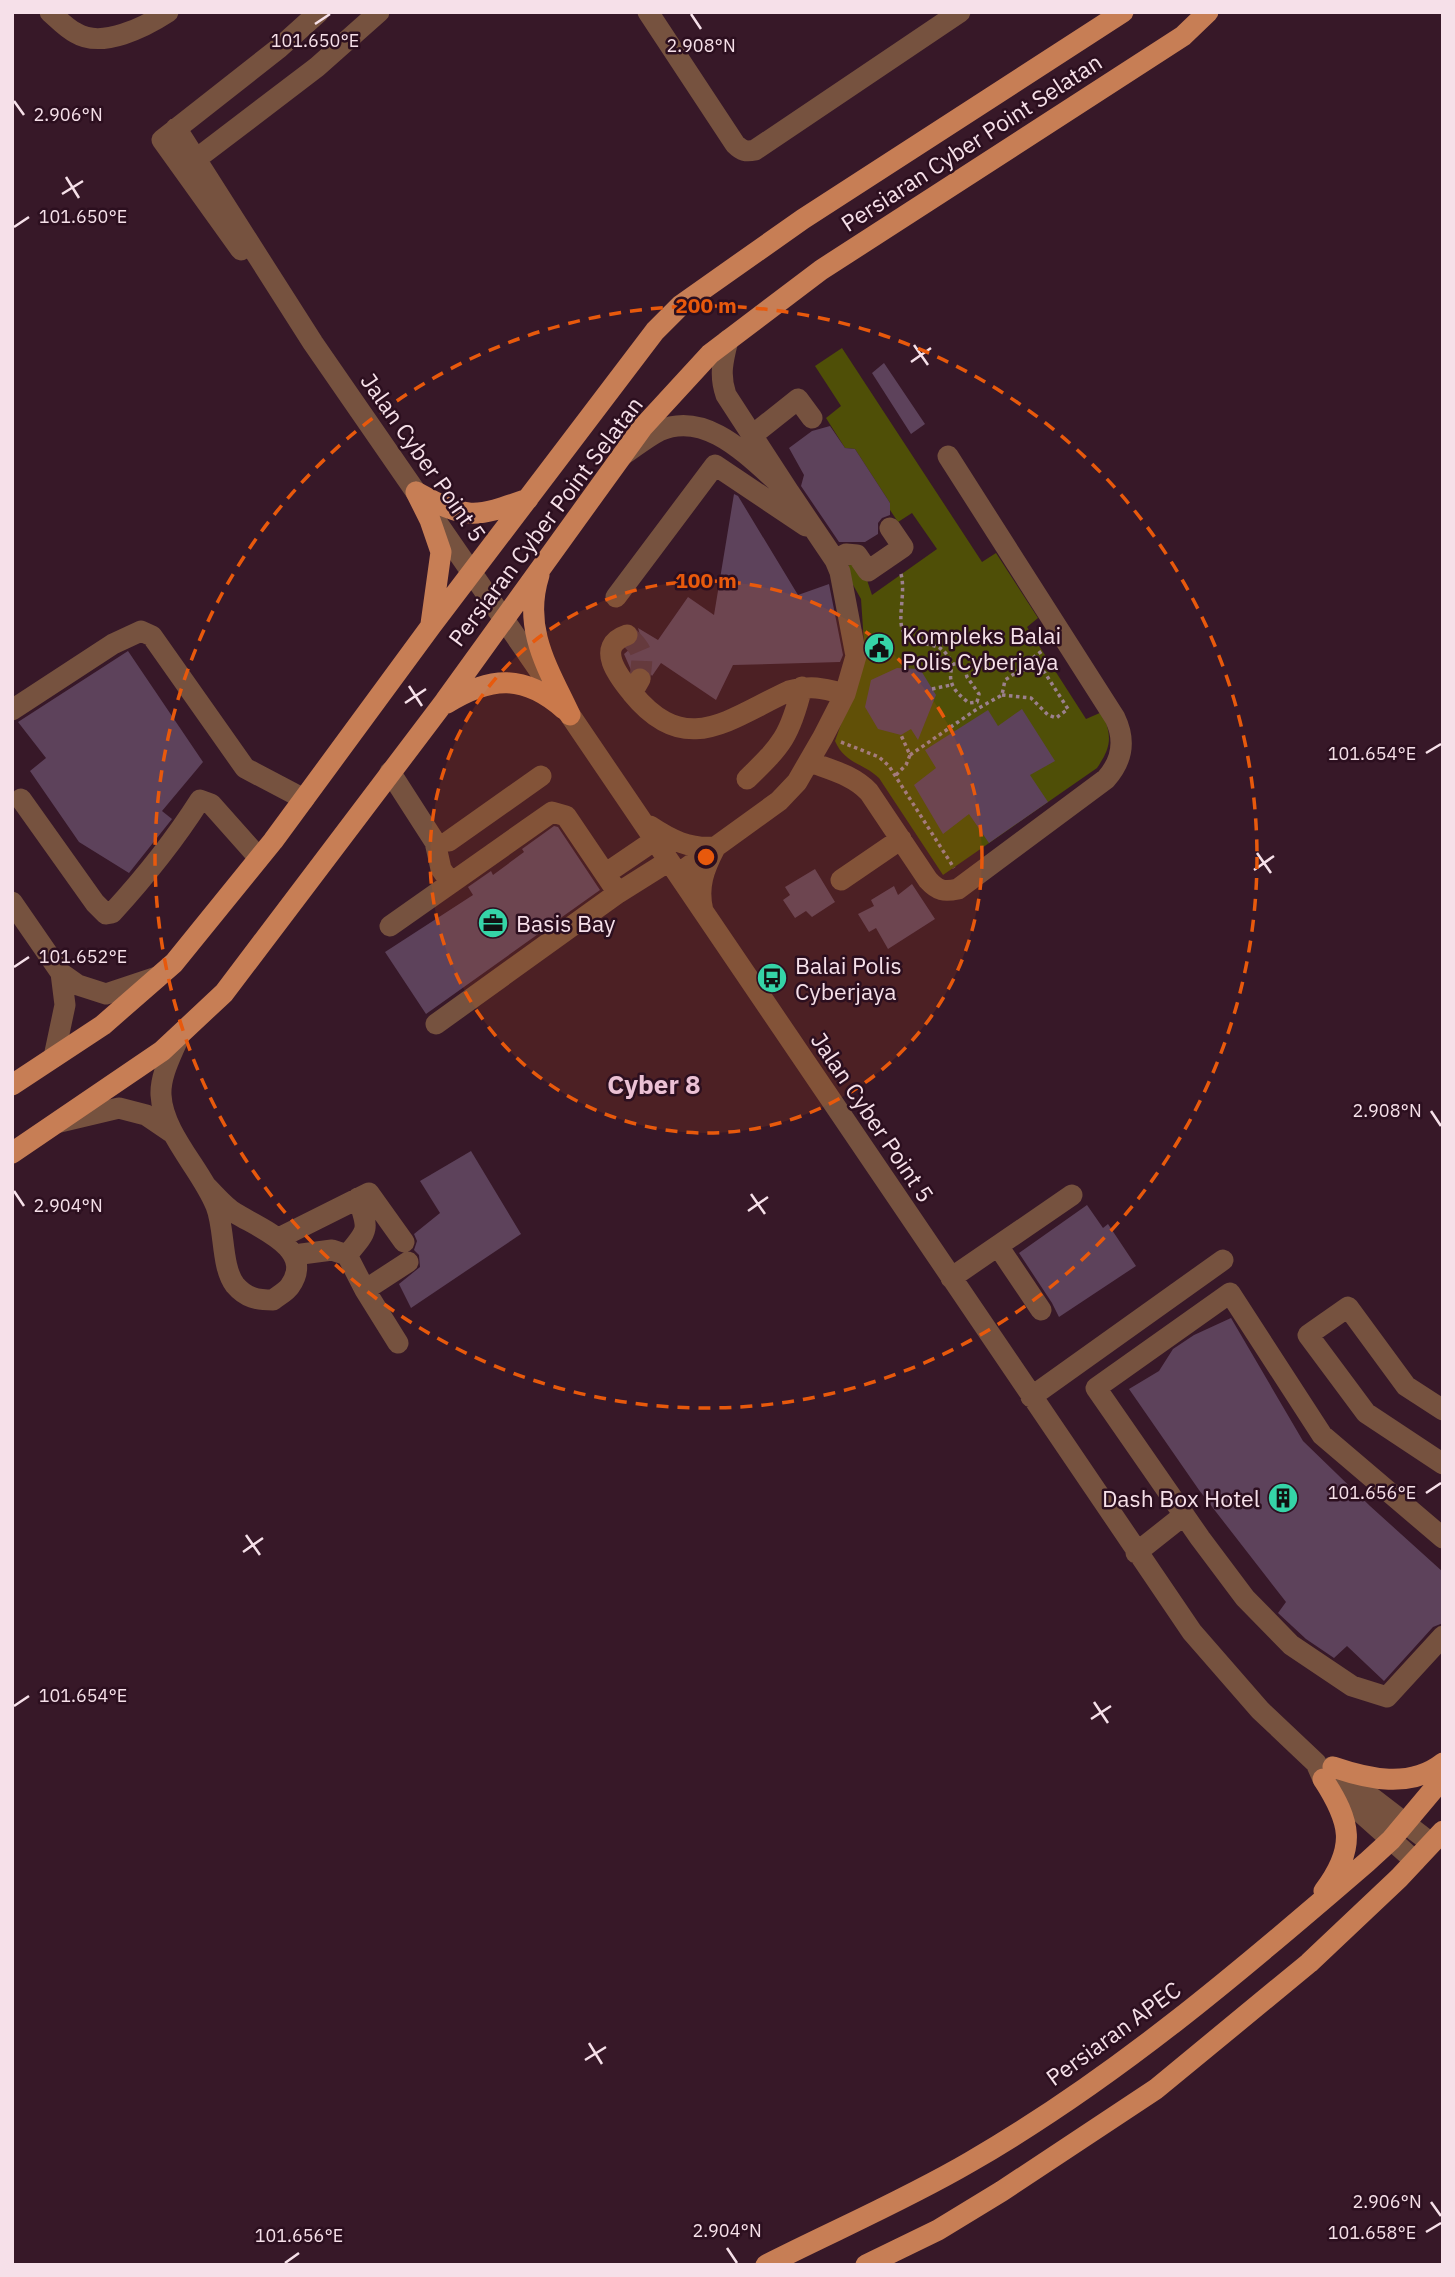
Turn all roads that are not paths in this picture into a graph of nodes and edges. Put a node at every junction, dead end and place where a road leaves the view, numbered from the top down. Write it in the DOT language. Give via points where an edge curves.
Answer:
graph roads {
  1 [pos="50,12"];
  2 [pos="168,12"];
  3 [pos="319,12"];
  4 [pos="379,12"];
  5 [pos="648,12"];
  6 [pos="960,12"];
  7 [pos="1124,12"];
  8 [pos="1208,12"];
  9 [pos="248,119"];
  10 [pos="190,164"];
  11 [pos="217,191"];
  12 [pos="728,340"];
  13 [pos="313,343"];
  14 [pos="811,418"];
  15 [pos="748,445"];
  16 [pos="622,456"];
  17 [pos="948,456"];
  18 [pos="732,476"];
  19 [pos="416,492"];
  20 [pos="528,499"];
  21 [pos="890,528"];
  22 [pos="817,533"];
  23 [pos="835,560"];
  24 [pos="544,563"];
  25 [pos="472,573"];
  26 [pos="616,597"];
  27 [pos="504,619"];
  28 [pos="431,626"];
  29 [pos="627,635"];
  30 [pos="803,687"];
  31 [pos="845,694"];
  32 [pos="440,708"];
  33 [pos="12,710"];
  34 [pos="570,715"];
  35 [pos="810,762"];
  36 [pos="390,772"];
  37 [pos="541,776"];
  38 [pos="747,779"];
  39 [pos="21,799"];
  40 [pos="304,799"];
  41 [pos="642,821"];
  42 [pos="901,839"];
  43 [pos="655,840"];
  44 [pos="442,842"];
  45 [pos="715,847"];
  46 [pos="259,858"];
  47 [pos="479,863"];
  48 [pos="673,867"];
  49 [pos="605,874"];
  50 [pos="841,880"];
  51 [pos="451,883"];
  52 [pos="618,893"];
  53 [pos="12,902"];
  54 [pos="704,913"];
  55 [pos="390,926"];
  56 [pos="61,973"];
  57 [pos="160,976"];
  58 [pos="436,1024"];
  59 [pos="178,1038"];
  60 [pos="54,1057"];
  61 [pos="12,1085"];
  62 [pos="60,1122"];
  63 [pos="172,1132"];
  64 [pos="12,1153"];
  65 [pos="207,1187"];
  66 [pos="1072,1195"];
  67 [pos="358,1198"];
  68 [pos="279,1238"];
  69 [pos="998,1246"];
  70 [pos="294,1255"];
  71 [pos="347,1255"];
  72 [pos="1223,1260"];
  73 [pos="951,1278"];
  74 [pos="365,1290"];
  75 [pos="1041,1310"];
  76 [pos="398,1343"];
  77 [pos="1031,1397"];
  78 [pos="1442,1407"];
  79 [pos="1443,1464"];
  80 [pos="1184,1515"];
  81 [pos="1443,1538"];
  82 [pos="1136,1553"];
  83 [pos="1443,1636"];
  84 [pos="1443,1763"];
  85 [pos="1324,1770"];
  86 [pos="1443,1778"];
  87 [pos="1398,1832"];
  88 [pos="1437,1837"];
  89 [pos="1415,1861"];
  90 [pos="1306,1915"];
  91 [pos="766,2265"];
  92 [pos="866,2265"];
  1 -- 2 [label="street" via="92,40 108,39"];
  3 -- 10 [label="street, Jalan Cyber Point 5" via="169,134"];
  4 -- 9 [label="street"];
  5 -- 6 [label="street" via="735,144 749,152"];
  7 -- 20 [label="main road, Persiaran Cyber Point Selatan" via="803,219 681,305 655,331"];
  8 -- 12 [label="main road, Persiaran Cyber Point Selatan" via="1183,36 821,270"];
  9 -- 10 [label="street"];
  9 -- 11 [label="street" via="222,158"];
  10 -- 11 [label="street, Jalan Cyber Point 5"];
  10 -- 13 [label="street, Jalan Cyber Point 5" via="222,225"];
  11 -- 13 [label="street, Jalan Cyber Point 5"];
  12 -- 15 [label="street" via="721,380"];
  12 -- 16 [label="main road, Persiaran Cyber Point Selatan" via="710,354"];
  13 -- 19 [label="street, Jalan Cyber Point 5"];
  14 -- 15 [label="street" via="798,399 768,421"];
  15 -- 16 [label="street" via="686,425 658,432"];
  15 -- 18 [label="street"];
  15 -- 22 [label="street"];
  16 -- 24 [label="main road, Persiaran Cyber Point Selatan"];
  17 -- 42 [label="street" via="1115,718 1121,755 1106,779 958,889 945,892 935,888"];
  18 -- 22 [label="street"];
  18 -- 26 [label="street" via="715,465"];
  19 -- 20 [label="main road" via="458,512 478,514"];
  19 -- 25 [label="street, Jalan Cyber Point 5"];
  19 -- 28 [label="main road" via="441,552"];
  20 -- 25 [label="main road, Persiaran Cyber Point Selatan"];
  21 -- 23 [label="street" via="903,547 868,571 857,555"];
  22 -- 23 [label="street"];
  23 -- 31 [label="street" via="856,656"];
  24 -- 27 [label="main road, Persiaran Cyber Point Selatan"];
  24 -- 34 [label="main road" via="536,587 533,624 541,655"];
  25 -- 27 [label="street, Jalan Cyber Point 5"];
  25 -- 28 [label="main road, Persiaran Cyber Point Selatan"];
  27 -- 32 [label="main road, Persiaran Cyber Point Selatan"];
  27 -- 34 [label="street, Jalan Cyber Point 5"];
  28 -- 40 [label="main road, Persiaran Cyber Point Selatan"];
  29 -- 30 [label="street" via="615,644 611,656 614,669 636,686 646,710 680,728 713,727"];
  30 -- 31 [label="street"];
  30 -- 38 [label="street" via="788,734"];
  31 -- 35 [label="street"];
  32 -- 34 [label="main road" via="469,689 511,682 548,696"];
  32 -- 36 [label="main road, Persiaran Cyber Point Selatan"];
  33 -- 40 [label="street" via="113,644 145,632 245,768"];
  34 -- 41 [label="street, Jalan Cyber Point 5"];
  35 -- 42 [label="street" via="862,785"];
  35 -- 45 [label="street" via="779,801"];
  36 -- 44 [label="street"];
  36 -- 59 [label="main road, Persiaran Cyber Point Selatan" via="224,993"];
  37 -- 44 [label="street"];
  39 -- 46 [label="street" via="106,914 141,881 200,800 211,804"];
  40 -- 46 [label="main road, Persiaran Cyber Point Selatan"];
  41 -- 43 [label="street, Jalan Cyber Point 5"];
  41 -- 45 [label="street" via="689,846"];
  42 -- 50 [label="street" via="869,872"];
  43 -- 48 [label="street, Jalan Cyber Point 5"];
  43 -- 49 [label="street"];
  44 -- 47 [label="street" via="465,844"];
  44 -- 51 [label="street" via="441,869"];
  45 -- 48 [label="street"];
  45 -- 54 [label="street" via="700,885"];
  46 -- 57 [label="main road, Persiaran Cyber Point Selatan"];
  47 -- 49 [label="street" via="552,812 566,816"];
  47 -- 51 [label="street"];
  48 -- 52 [label="street"];
  48 -- 54 [label="street, Jalan Cyber Point 5"];
  49 -- 52 [label="street"];
  51 -- 55 [label="street"];
  52 -- 58 [label="street"];
  53 -- 56 [label="street"];
  54 -- 73 [label="street, Jalan Cyber Point 5"];
  56 -- 57 [label="street" via="78,985 106,994"];
  56 -- 60 [label="street" via="65,1005"];
  57 -- 60 [label="main road, Persiaran Cyber Point Selatan" via="103,1025"];
  59 -- 62 [label="main road, Persiaran Cyber Point Selatan"];
  59 -- 63 [label="street" via="161,1095"];
  60 -- 61 [label="main road, Persiaran Cyber Point Selatan"];
  62 -- 63 [label="street" via="119,1108 146,1115"];
  62 -- 64 [label="main road, Persiaran Cyber Point Selatan"];
  63 -- 65 [label="street"];
  65 -- 68 [label="street" via="232,1212"];
  65 -- 70 [label="street" via="218,1209 230,1276 253,1300 273,1300 290,1286 298,1266"];
  66 -- 69 [label="street"];
  67 -- 68 [label="street"];
  67 -- 71 [label="street" via="367,1224"];
  67 -- 74 [label="street" via="369,1193 406,1252"];
  68 -- 70 [label="street"];
  69 -- 73 [label="street"];
  69 -- 75 [label="street"];
  70 -- 71 [label="street" via="332,1250"];
  71 -- 74 [label="street"];
  72 -- 77 [label="street"];
  73 -- 77 [label="street, Jalan Cyber Point 5"];
  74 -- 76 [label="street"];
  77 -- 82 [label="street, Jalan Cyber Point 5"];
  78 -- 79 [label="street" via="1406,1386 1348,1307 1308,1335 1366,1413"];
  80 -- 81 [label="street" via="1096,1388 1230,1293 1322,1435"];
  80 -- 82 [label="street"];
  80 -- 83 [label="street" via="1245,1598 1291,1645 1352,1686 1387,1697"];
  82 -- 85 [label="street, Jalan Cyber Point 5" via="1192,1632 1260,1710"];
  84 -- 85 [label="main road" via="1407,1778 1385,1780"];
  85 -- 87 [label="street, Jalan Cyber Point 5"];
  85 -- 90 [label="main road" via="1348,1832 1345,1856 1336,1875"];
  86 -- 87 [label="main road, Persiaran APEC"];
  87 -- 88 [label="street, Jalan Cyber Point 5"];
  87 -- 89 [label="street, Jalan Cyber Point 5"];
  87 -- 90 [label="main road, Persiaran APEC"];
  88 -- 89 [label="main road"];
  89 -- 92 [label="main road" via="1309,1963 1156,2089 938,2230"];
  90 -- 91 [label="main road, Persiaran APEC" via="1177,2021 1017,2133 969,2163"];
}
